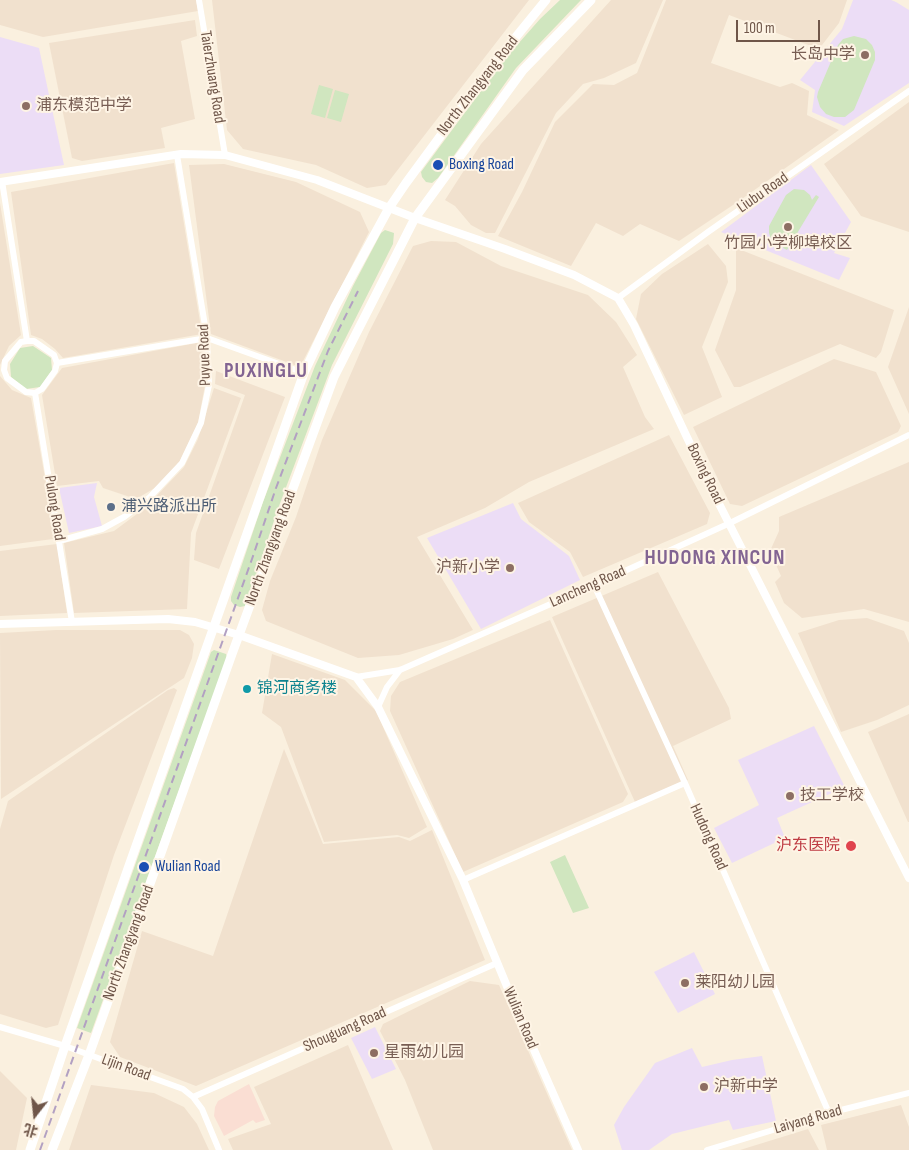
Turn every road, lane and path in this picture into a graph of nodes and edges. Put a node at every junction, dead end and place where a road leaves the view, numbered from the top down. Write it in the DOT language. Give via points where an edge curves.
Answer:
graph roads {
  1 [pos="199,0"];
  2 [pos="546,0"];
  3 [pos="591,0"];
  4 [pos="909,91"];
  5 [pos="177,155"];
  6 [pos="225,155"];
  7 [pos="1,181"];
  8 [pos="390,208"];
  9 [pos="415,218"];
  10 [pos="618,298"];
  11 [pos="207,338"];
  12 [pos="27,341"];
  13 [pos="57,362"];
  14 [pos="2,370"];
  15 [pos="304,373"];
  16 [pos="35,393"];
  17 [pos="909,436"];
  18 [pos="730,523"];
  19 [pos="59,541"];
  20 [pos="594,585"];
  21 [pos="72,622"];
  22 [pos="0,624"];
  23 [pos="214,627"];
  24 [pos="239,635"];
  25 [pos="400,670"];
  26 [pos="356,677"];
  27 [pos="378,707"];
  28 [pos="685,783"];
  29 [pos="906,865"];
  30 [pos="909,878"];
  31 [pos="463,880"];
  32 [pos="497,963"];
  33 [pos="0,1027"];
  34 [pos="65,1046"];
  35 [pos="89,1054"];
  36 [pos="909,1093"];
  37 [pos="193,1097"];
  38 [pos="829,1113"];
  39 [pos="30,1150"];
  40 [pos="52,1150"];
  41 [pos="219,1150"];
  42 [pos="578,1150"];
  43 [pos="707,1150"];
  1 -- 6 [label="street, Taierzhuang Road"];
  2 -- 8 [label="main road, North Zhangyang Road" via="445,128"];
  3 -- 9 [label="main road, North Zhangyang Road" via="523,70"];
  4 -- 10 [label="street, Liubu Road"];
  5 -- 6 [label="street"];
  5 -- 7 [label="street"];
  5 -- 11 [label="street, Puyue Road"];
  6 -- 8 [label="street" via="317,180"];
  7 -- 12 [label="street"];
  8 -- 9 [label="street"];
  8 -- 15 [label="main road, North Zhangyang Road" via="335,307"];
  9 -- 10 [label="street" via="574,275"];
  9 -- 24 [label="main road, North Zhangyang Road" via="334,377"];
  10 -- 18 [label="street, Boxing Road"];
  11 -- 13 [label="street"];
  11 -- 15 [label="street"];
  11 -- 19 [label="street, Puyue Road" via="209,385 201,423 182,463 149,498 124,517 102,529"];
  12 -- 13 [label="street" via="34,340 54,355"];
  12 -- 14 [label="street" via="21,342"];
  13 -- 16 [label="street" via="55,371"];
  14 -- 16 [label="street" via="7,378 26,392"];
  15 -- 23 [label="main road, North Zhangyang Road"];
  16 -- 19 [label="street, Pulong Road"];
  17 -- 18 [label="street, Lancheng Road"];
  18 -- 20 [label="street, Lancheng Road"];
  18 -- 29 [label="street, Boxing Road"];
  19 -- 21 [label="street, Pulong Road"];
  20 -- 25 [label="street, Lancheng Road"];
  20 -- 28 [label="street"];
  21 -- 22 [label="street"];
  21 -- 23 [label="street" via="168,619"];
  23 -- 24 [label="street"];
  23 -- 34 [label="main road, North Zhangyang Road"];
  24 -- 26 [label="street"];
  24 -- 35 [label="main road, North Zhangyang Road"];
  25 -- 26 [label="street, Lancheng Road"];
  25 -- 27 [label="street"];
  26 -- 27 [label="street, Wulian Road"];
  27 -- 31 [label="street, Wulian Road"];
  28 -- 31 [label="street, Hudong Road"];
  28 -- 38 [label="street, Hudong Road"];
  29 -- 30 [label="street, Boxing Road"];
  31 -- 32 [label="street, Wulian Road"];
  32 -- 37 [label="street, Shouguang Road"];
  32 -- 42 [label="street, Wulian Road"];
  33 -- 34 [label="street, Lijin Road"];
  34 -- 35 [label="street, Lijin Road"];
  34 -- 39 [label="main road, North Zhangyang Road"];
  35 -- 37 [label="street, Lijin Road" via="183,1089"];
  35 -- 40 [label="main road, North Zhangyang Road"];
  36 -- 38 [label="street, Laiyang Road"];
  37 -- 41 [label="street, Lijin Road" via="202,1109"];
  38 -- 43 [label="street, Laiyang Road"];
}
